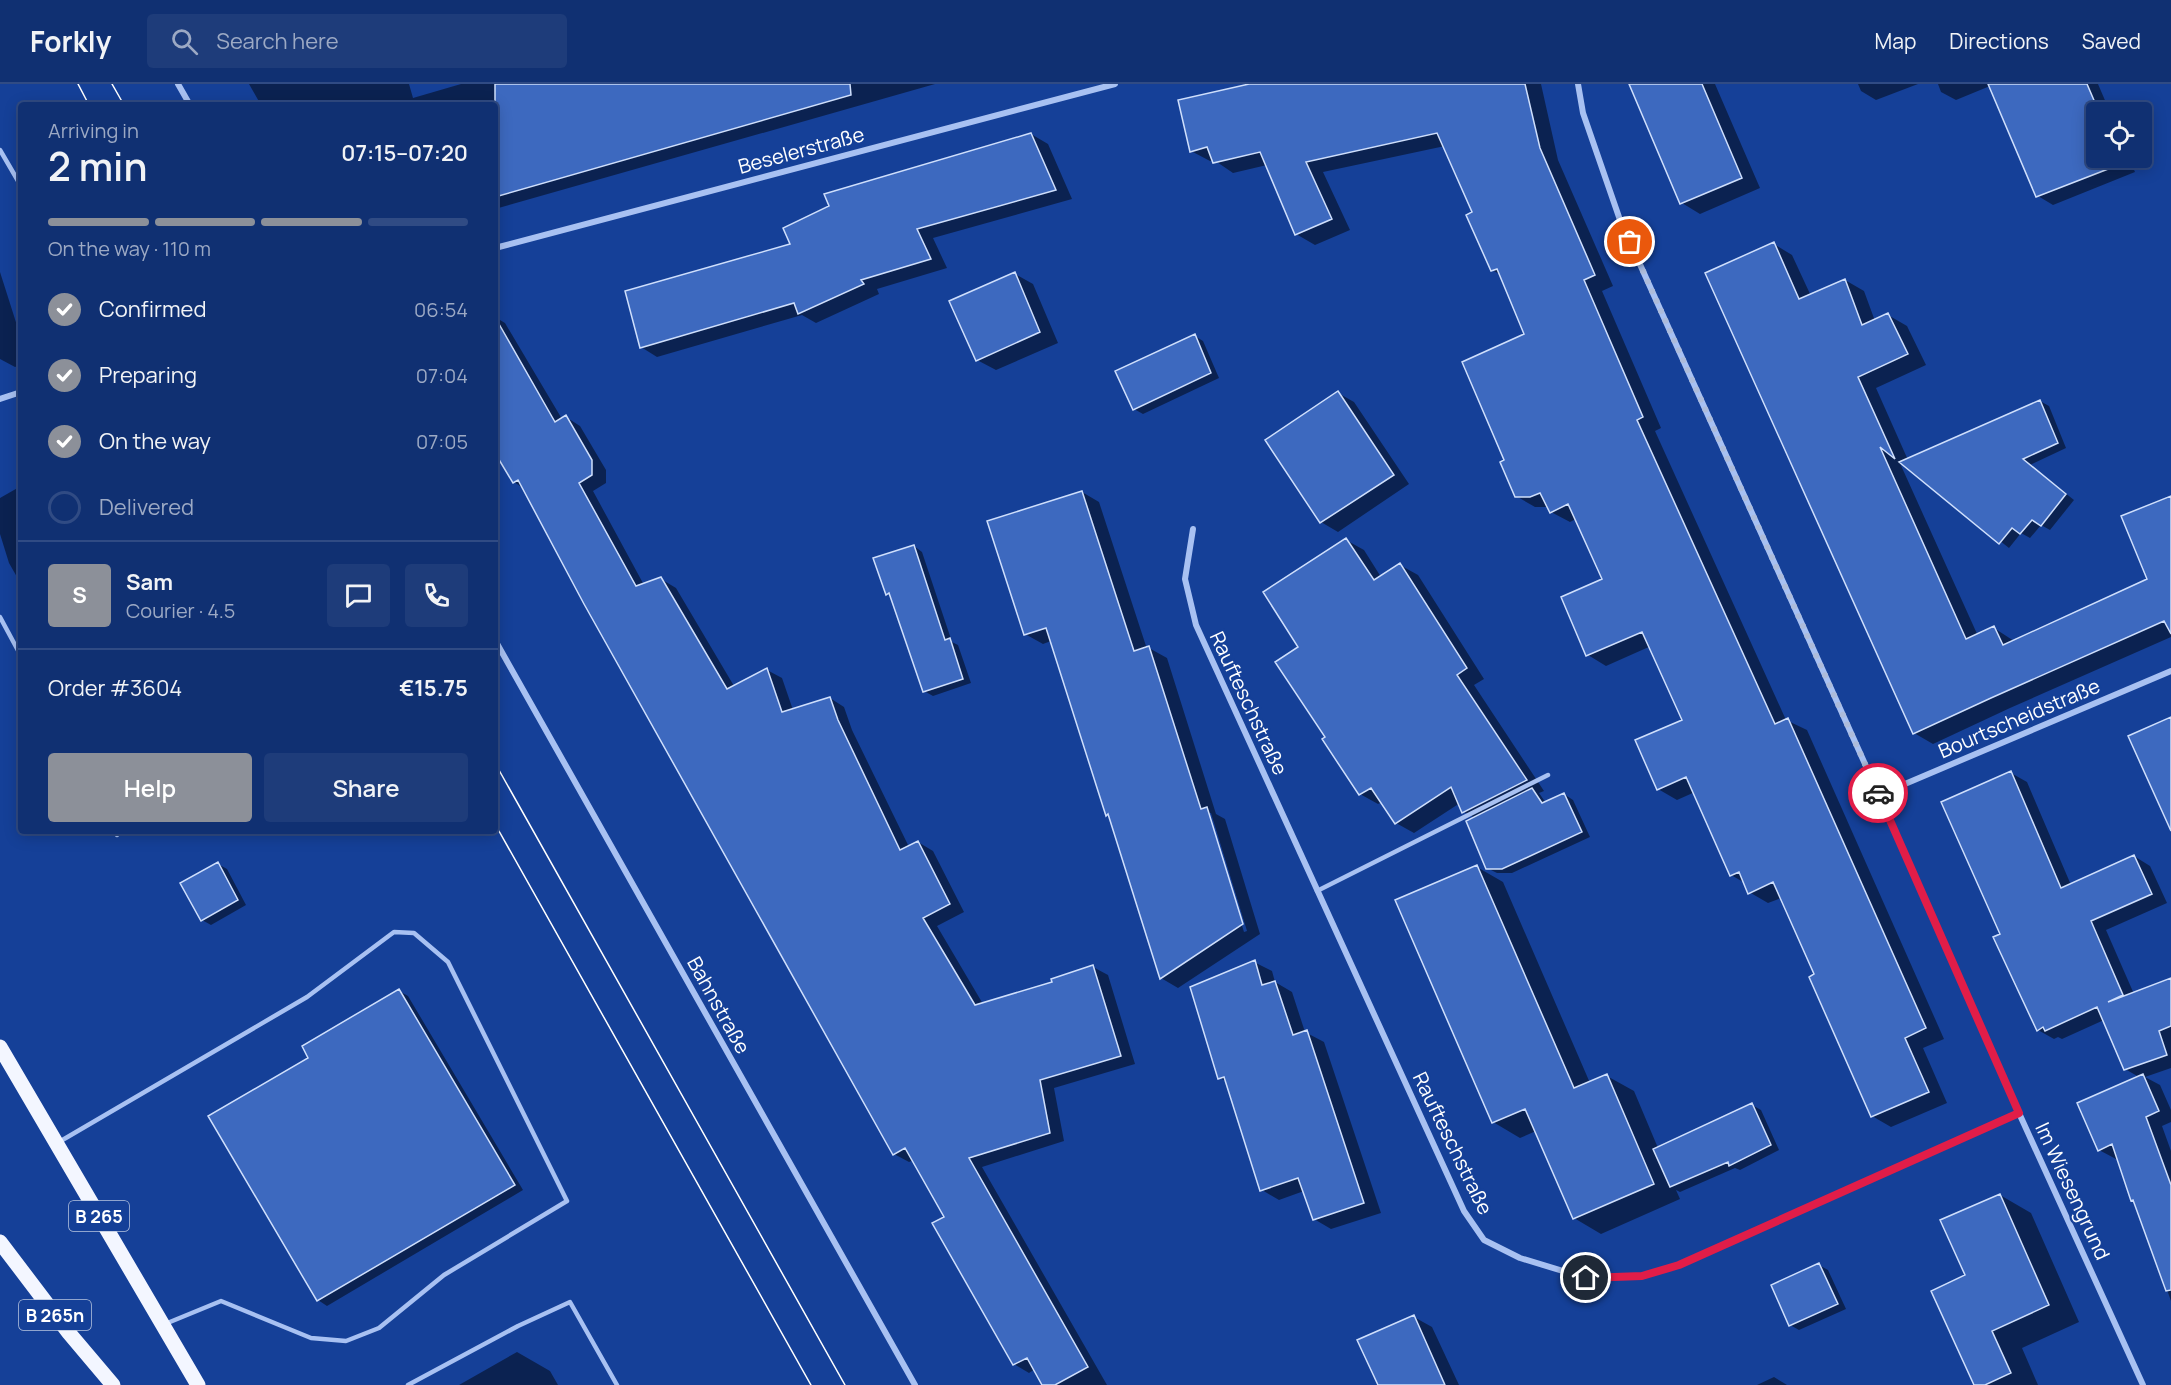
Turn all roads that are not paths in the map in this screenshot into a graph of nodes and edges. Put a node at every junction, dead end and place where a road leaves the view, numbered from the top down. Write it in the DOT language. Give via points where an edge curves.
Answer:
graph roads {
  1 [pos="178,84"];
  2 [pos="1115,84"];
  3 [pos="1578,84"];
  4 [pos="188,102"];
  5 [pos="0,150"];
  6 [pos="18,181"];
  7 [pos="498,247"];
  8 [pos="18,393"];
  9 [pos="0,399"];
  10 [pos="1193,529"];
  11 [pos="0,617"];
  12 [pos="498,645"];
  13 [pos="18,650"];
  14 [pos="2171,671"];
  15 [pos="1548,775"];
  16 [pos="1880,795"];
  17 [pos="1317,891"];
  18 [pos="0,1047"];
  19 [pos="2019,1113"];
  20 [pos="57,1143"];
  21 [pos="0,1242"];
  22 [pos="163,1325"];
  23 [pos="113,1385"];
  24 [pos="198,1385"];
  25 [pos="408,1385"];
  26 [pos="617,1385"];
  27 [pos="915,1385"];
  28 [pos="2143,1385"];
  1 -- 4 [label="street"];
  2 -- 7 [label="street, Beselerstraße"];
  3 -- 16 [label="street, Im Wiesengrund" via="1583,113 1620,220"];
  5 -- 6 [label="lane"];
  8 -- 9 [label="street"];
  10 -- 17 [label="street, Raufteschstraße" via="1185,579 1196,625"];
  11 -- 13 [label="lane"];
  12 -- 27 [label="street, Bahnstraße"];
  14 -- 16 [label="street, Bourtscheidstraße"];
  15 -- 17 [label="lane"];
  16 -- 19 [label="street, Im Wiesengrund"];
  17 -- 19 [label="street, Raufteschstraße" via="1464,1211 1484,1240 1520,1258 1586,1278 1642,1276 1679,1265"];
  18 -- 20 [label="main road, B 265"];
  19 -- 28 [label="street, Im Wiesengrund"];
  20 -- 22 [label="main road, B 265"];
  20 -- 22 [label="lane" via="307,997 393,932 414,933 448,962 567,1201 444,1275 379,1328 346,1341 311,1338 221,1301"];
  21 -- 23 [label="main road, B 265n"];
  22 -- 24 [label="main road, B 265"];
  25 -- 26 [label="lane" via="570,1302"];
}
